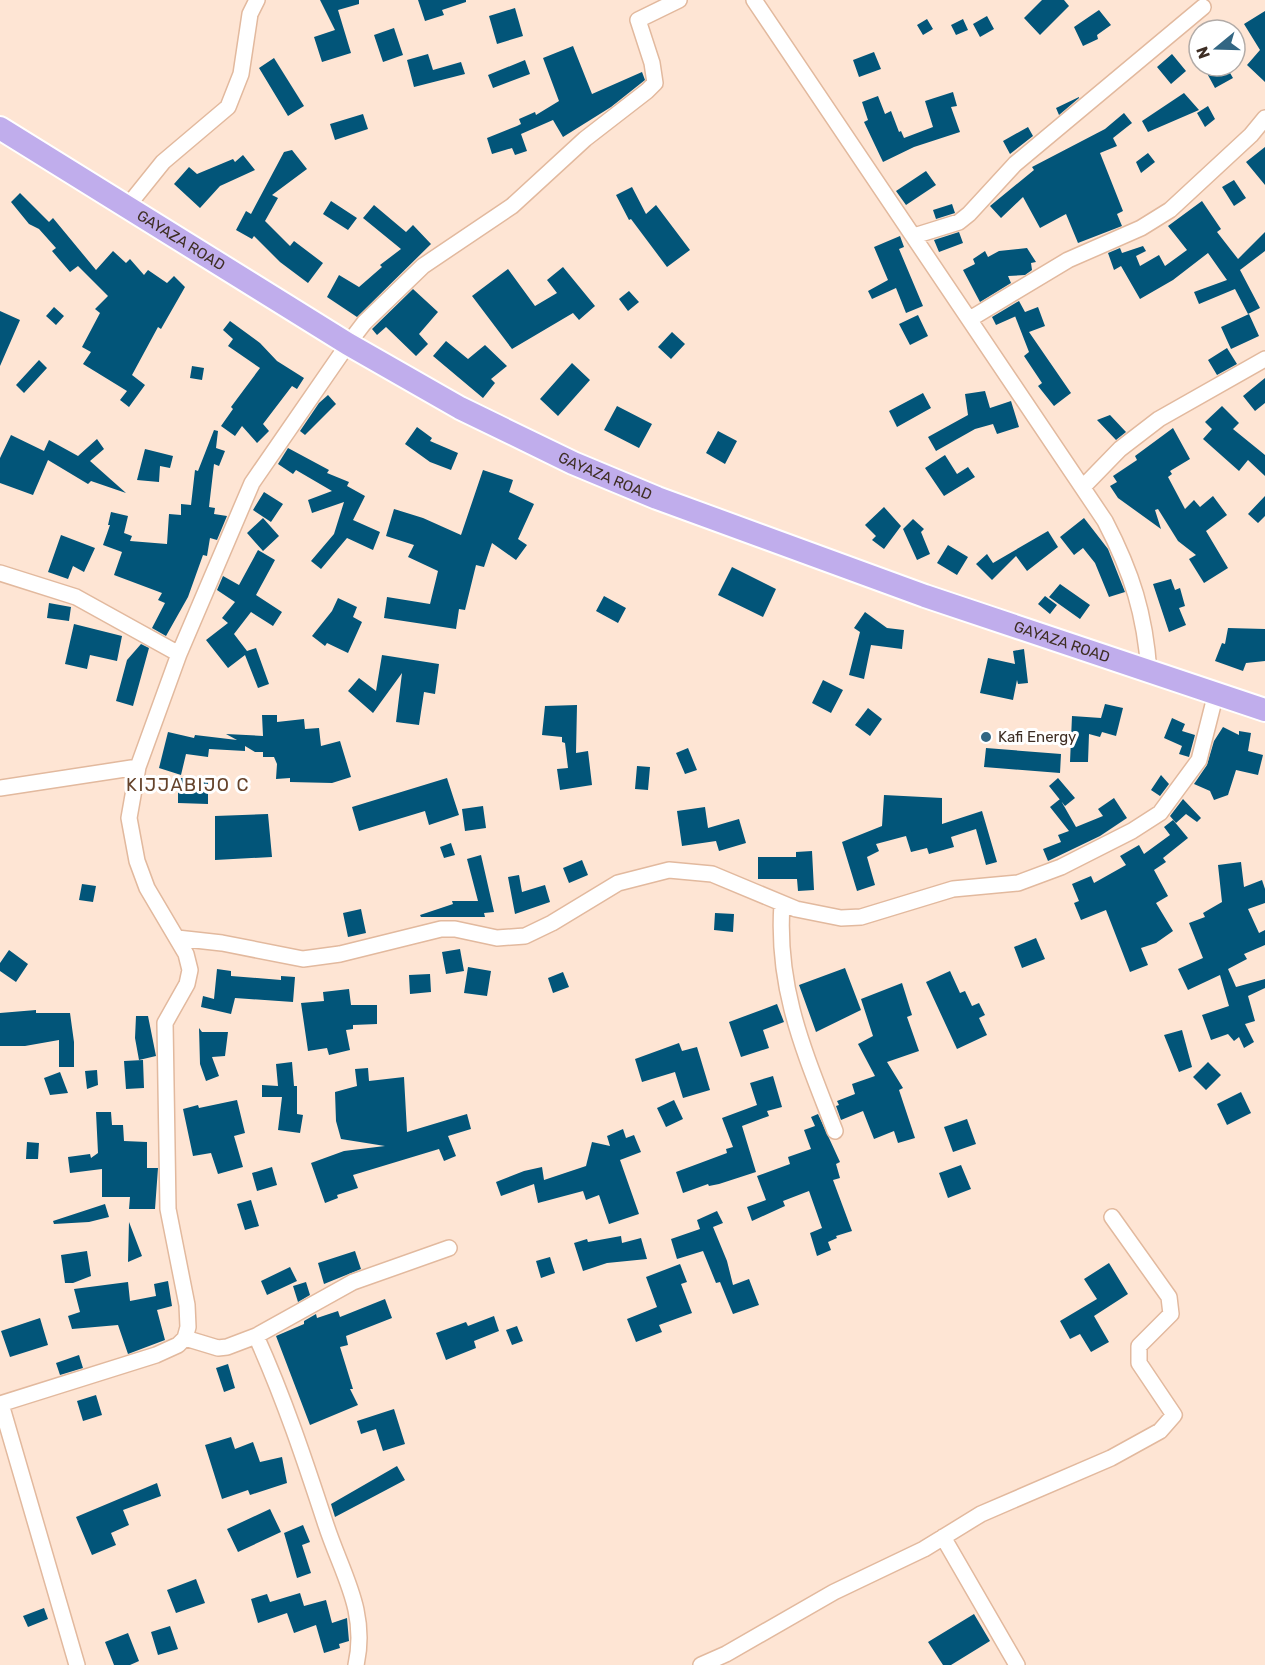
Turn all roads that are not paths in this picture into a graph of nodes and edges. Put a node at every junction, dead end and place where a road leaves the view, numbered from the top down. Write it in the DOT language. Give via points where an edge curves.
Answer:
graph roads {
  1 [pos="257,0"];
  2 [pos="679,0"];
  3 [pos="754,0"];
  4 [pos="1203,7"];
  5 [pos="1265,118"];
  6 [pos="0,129"];
  7 [pos="126,208"];
  8 [pos="914,236"];
  9 [pos="970,319"];
  10 [pos="348,344"];
  11 [pos="1265,359"];
  12 [pos="1083,487"];
  13 [pos="0,573"];
  14 [pos="179,654"];
  15 [pos="1149,672"];
  16 [pos="1216,693"];
  17 [pos="1265,710"];
  18 [pos="138,767"];
  19 [pos="0,788"];
  20 [pos="782,904"];
  21 [pos="177,939"];
  22 [pos="834,1131"];
  23 [pos="1112,1217"];
  24 [pos="449,1248"];
  25 [pos="256,1336"];
  26 [pos="185,1338"];
  27 [pos="1,1404"];
  28 [pos="943,1537"];
  29 [pos="77,1665"];
  30 [pos="357,1665"];
  31 [pos="701,1665"];
  32 [pos="1017,1665"];
  1 -- 7 [label="street" via="250,14 242,74 228,107 163,162"];
  2 -- 10 [label="street" via="638,20 655,83 585,139 512,206 423,266 364,323"];
  3 -- 8 [label="street"];
  4 -- 8 [label="street" via="1016,164 969,214 958,222"];
  5 -- 9 [label="street" via="1170,210 1142,228 1068,260"];
  6 -- 7 [label="main road, GAYAZA ROAD"];
  7 -- 10 [label="main road, GAYAZA ROAD"];
  8 -- 9 [label="street"];
  9 -- 12 [label="street"];
  10 -- 14 [label="street" via="252,483"];
  10 -- 15 [label="main road, GAYAZA ROAD" via="460,408 620,483 925,596"];
  11 -- 12 [label="street" via="1160,419 1120,449"];
  12 -- 15 [label="street" via="1123,555 1137,593"];
  13 -- 14 [label="street" via="76,597"];
  14 -- 18 [label="street"];
  15 -- 16 [label="main road, GAYAZA ROAD"];
  16 -- 17 [label="main road, GAYAZA ROAD"];
  16 -- 20 [label="street" via="1199,760 1160,813 1062,867 1018,883 953,889 861,917 841,918"];
  18 -- 19 [label="street"];
  18 -- 21 [label="street" via="129,818 133,846 147,888"];
  20 -- 21 [label="street" via="712,874 669,870 618,883 552,923 510,939 441,929 303,959 222,943"];
  20 -- 22 [label="street" via="782,953 789,1004"];
  21 -- 26 [label="street" via="190,970 187,984 165,1023 166,1184 189,1317"];
  23 -- 28 [label="street" via="1169,1297 1171,1314 1139,1346 1139,1363 1173,1415 1160,1431 1111,1458 981,1514"];
  24 -- 25 [label="street" via="354,1282"];
  25 -- 26 [label="street" via="218,1348"];
  25 -- 30 [label="street" via="276,1380 354,1597 362,1641"];
  26 -- 27 [label="street" via="156,1355"];
  27 -- 29 [label="street"];
  28 -- 31 [label="street"];
  28 -- 32 [label="street"];
}
